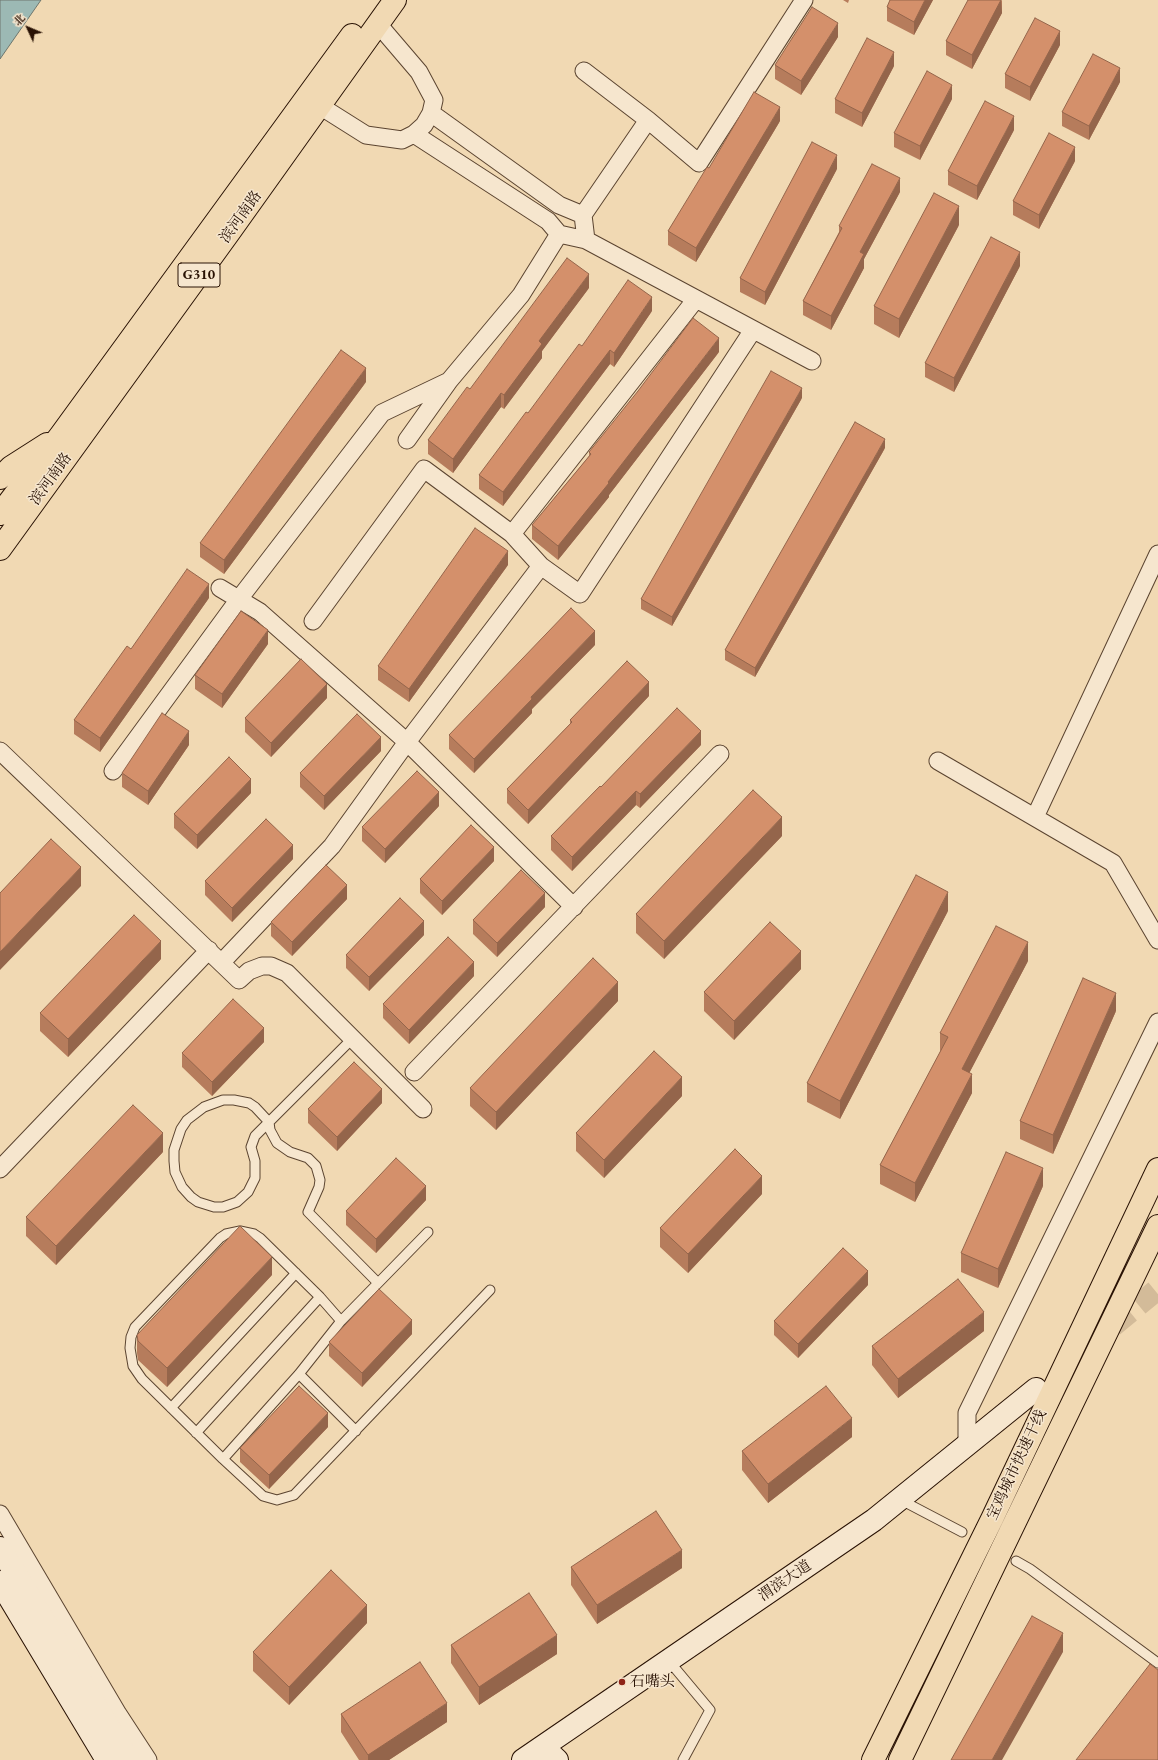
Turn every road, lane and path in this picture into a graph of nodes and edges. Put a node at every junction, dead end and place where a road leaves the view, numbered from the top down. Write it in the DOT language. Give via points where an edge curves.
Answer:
graph roads {
  1 [pos="377,0"];
  2 [pos="395,0"];
  3 [pos="804,0"];
  4 [pos="378,24"];
  5 [pos="584,72"];
  6 [pos="320,106"];
  7 [pos="431,113"];
  8 [pos="648,120"];
  9 [pos="414,134"];
  10 [pos="583,215"];
  11 [pos="560,234"];
  12 [pos="586,240"];
  13 [pos="696,299"];
  14 [pos="754,330"];
  15 [pos="812,361"];
  16 [pos="449,381"];
  17 [pos="60,436"];
  18 [pos="406,440"];
  19 [pos="0,478"];
  20 [pos="0,514"];
  21 [pos="512,534"];
  22 [pos="0,549"];
  23 [pos="1158,554"];
  24 [pos="541,566"];
  25 [pos="220,588"];
  26 [pos="239,599"];
  27 [pos="313,622"];
  28 [pos="407,742"];
  29 [pos="0,751"];
  30 [pos="720,754"];
  31 [pos="938,761"];
  32 [pos="113,771"];
  33 [pos="1035,818"];
  34 [pos="574,907"];
  35 [pos="1158,940"];
  36 [pos="209,950"];
  37 [pos="222,962"];
  38 [pos="1158,1022"];
  39 [pos="352,1038"];
  40 [pos="414,1072"];
  41 [pos="423,1109"];
  42 [pos="269,1122"];
  43 [pos="0,1169"];
  44 [pos="1158,1169"];
  45 [pos="1158,1226"];
  46 [pos="428,1232"];
  47 [pos="296,1273"];
  48 [pos="378,1283"];
  49 [pos="490,1290"];
  50 [pos="320,1297"];
  51 [pos="341,1321"];
  52 [pos="299,1374"];
  53 [pos="1036,1389"];
  54 [pos="171,1408"];
  55 [pos="356,1431"];
  56 [pos="196,1433"];
  57 [pos="967,1445"];
  58 [pos="223,1459"];
  59 [pos="899,1499"];
  60 [pos="0,1514"];
  61 [pos="962,1532"];
  62 [pos="0,1548"];
  63 [pos="1016,1561"];
  64 [pos="0,1582"];
  65 [pos="669,1661"];
  66 [pos="1158,1663"];
  67 [pos="550,1753"];
  68 [pos="107,1760"];
  69 [pos="129,1760"];
  70 [pos="148,1760"];
  71 [pos="523,1760"];
  72 [pos="683,1760"];
  73 [pos="873,1760"];
  74 [pos="900,1760"];
  1 -- 17 [label="highway, 滨河南路 / G310"];
  2 -- 4 [label="highway, 滨河南路 / G310"];
  3 -- 8 [label="street" via="699,163"];
  4 -- 6 [label="highway, 滨河南路 / G310"];
  4 -- 7 [label="street" via="419,72 434,100"];
  5 -- 8 [label="street"];
  6 -- 9 [label="street" via="366,135 402,140"];
  6 -- 22 [label="highway, 滨河南路 / G310"];
  7 -- 9 [label="street" via="424,125"];
  7 -- 10 [label="street" via="559,205"];
  8 -- 10 [label="street"];
  9 -- 11 [label="street" via="548,221"];
  10 -- 12 [label="street"];
  11 -- 12 [label="street"];
  11 -- 16 [label="street" via="522,295"];
  12 -- 13 [label="street"];
  13 -- 14 [label="street"];
  13 -- 21 [label="street"];
  14 -- 15 [label="street"];
  14 -- 24 [label="street" via="580,594"];
  16 -- 18 [label="street"];
  16 -- 26 [label="street" via="382,413"];
  17 -- 19 [label="highway" via="11,467"];
  17 -- 20 [label="highway, 滨河南路 / G310"];
  21 -- 24 [label="street"];
  21 -- 27 [label="street" via="424,469"];
  23 -- 33 [label="street"];
  24 -- 28 [label="street"];
  25 -- 26 [label="street"];
  26 -- 28 [label="street" via="260,612"];
  26 -- 32 [label="street"];
  28 -- 34 [label="street"];
  28 -- 37 [label="street" via="332,846"];
  29 -- 36 [label="street"];
  30 -- 34 [label="street"];
  31 -- 33 [label="street"];
  33 -- 35 [label="street" via="1113,863"];
  34 -- 40 [label="street"];
  36 -- 37 [label="street"];
  36 -- 43 [label="street"];
  37 -- 39 [label="street" via="239,980 249,971 262,966 271,966 287,973"];
  38 -- 57 [label="street" via="967,1413"];
  39 -- 41 [label="street"];
  39 -- 42 [label="lane"];
  42 -- 42 [label="lane" via="249,1103 234,1100 213,1103 195,1113 181,1129 174,1150 175,1172 185,1191 198,1202 214,1207 230,1205 243,1198 252,1186 256,1170 251,1147 255,1136"];
  42 -- 48 [label="lane" via="272,1137 277,1143 290,1152 308,1158 316,1166 319,1187 308,1212"];
  44 -- 73 [label="highway, 宝鸡城市快速干线" via="992,1519"];
  45 -- 74 [label="highway, 宝鸡城市快速干线"];
  46 -- 48 [label="lane"];
  47 -- 50 [label="lane"];
  47 -- 54 [label="lane"];
  47 -- 54 [label="lane" via="254,1234 240,1231 226,1234 135,1327 130,1348 133,1366 142,1379"];
  48 -- 51 [label="lane"];
  49 -- 55 [label="lane"];
  50 -- 51 [label="lane"];
  50 -- 56 [label="lane"];
  51 -- 52 [label="lane"];
  52 -- 55 [label="lane"];
  52 -- 58 [label="lane"];
  53 -- 57 [label="main road, 渭滨大道"];
  54 -- 56 [label="lane"];
  55 -- 58 [label="lane" via="294,1495 283,1499 263,1496"];
  56 -- 58 [label="lane"];
  57 -- 59 [label="main road, 渭滨大道"];
  59 -- 61 [label="lane"];
  59 -- 65 [label="main road, 渭滨大道" via="874,1520"];
  60 -- 70 [label="street"];
  62 -- 69 [label="main road"];
  63 -- 66 [label="lane"];
  64 -- 68 [label="main road"];
  65 -- 67 [label="main road, 渭滨大道"];
  65 -- 72 [label="lane" via="710,1710"];
  67 -- 71 [label="main road, 渭滨大道"];
}
